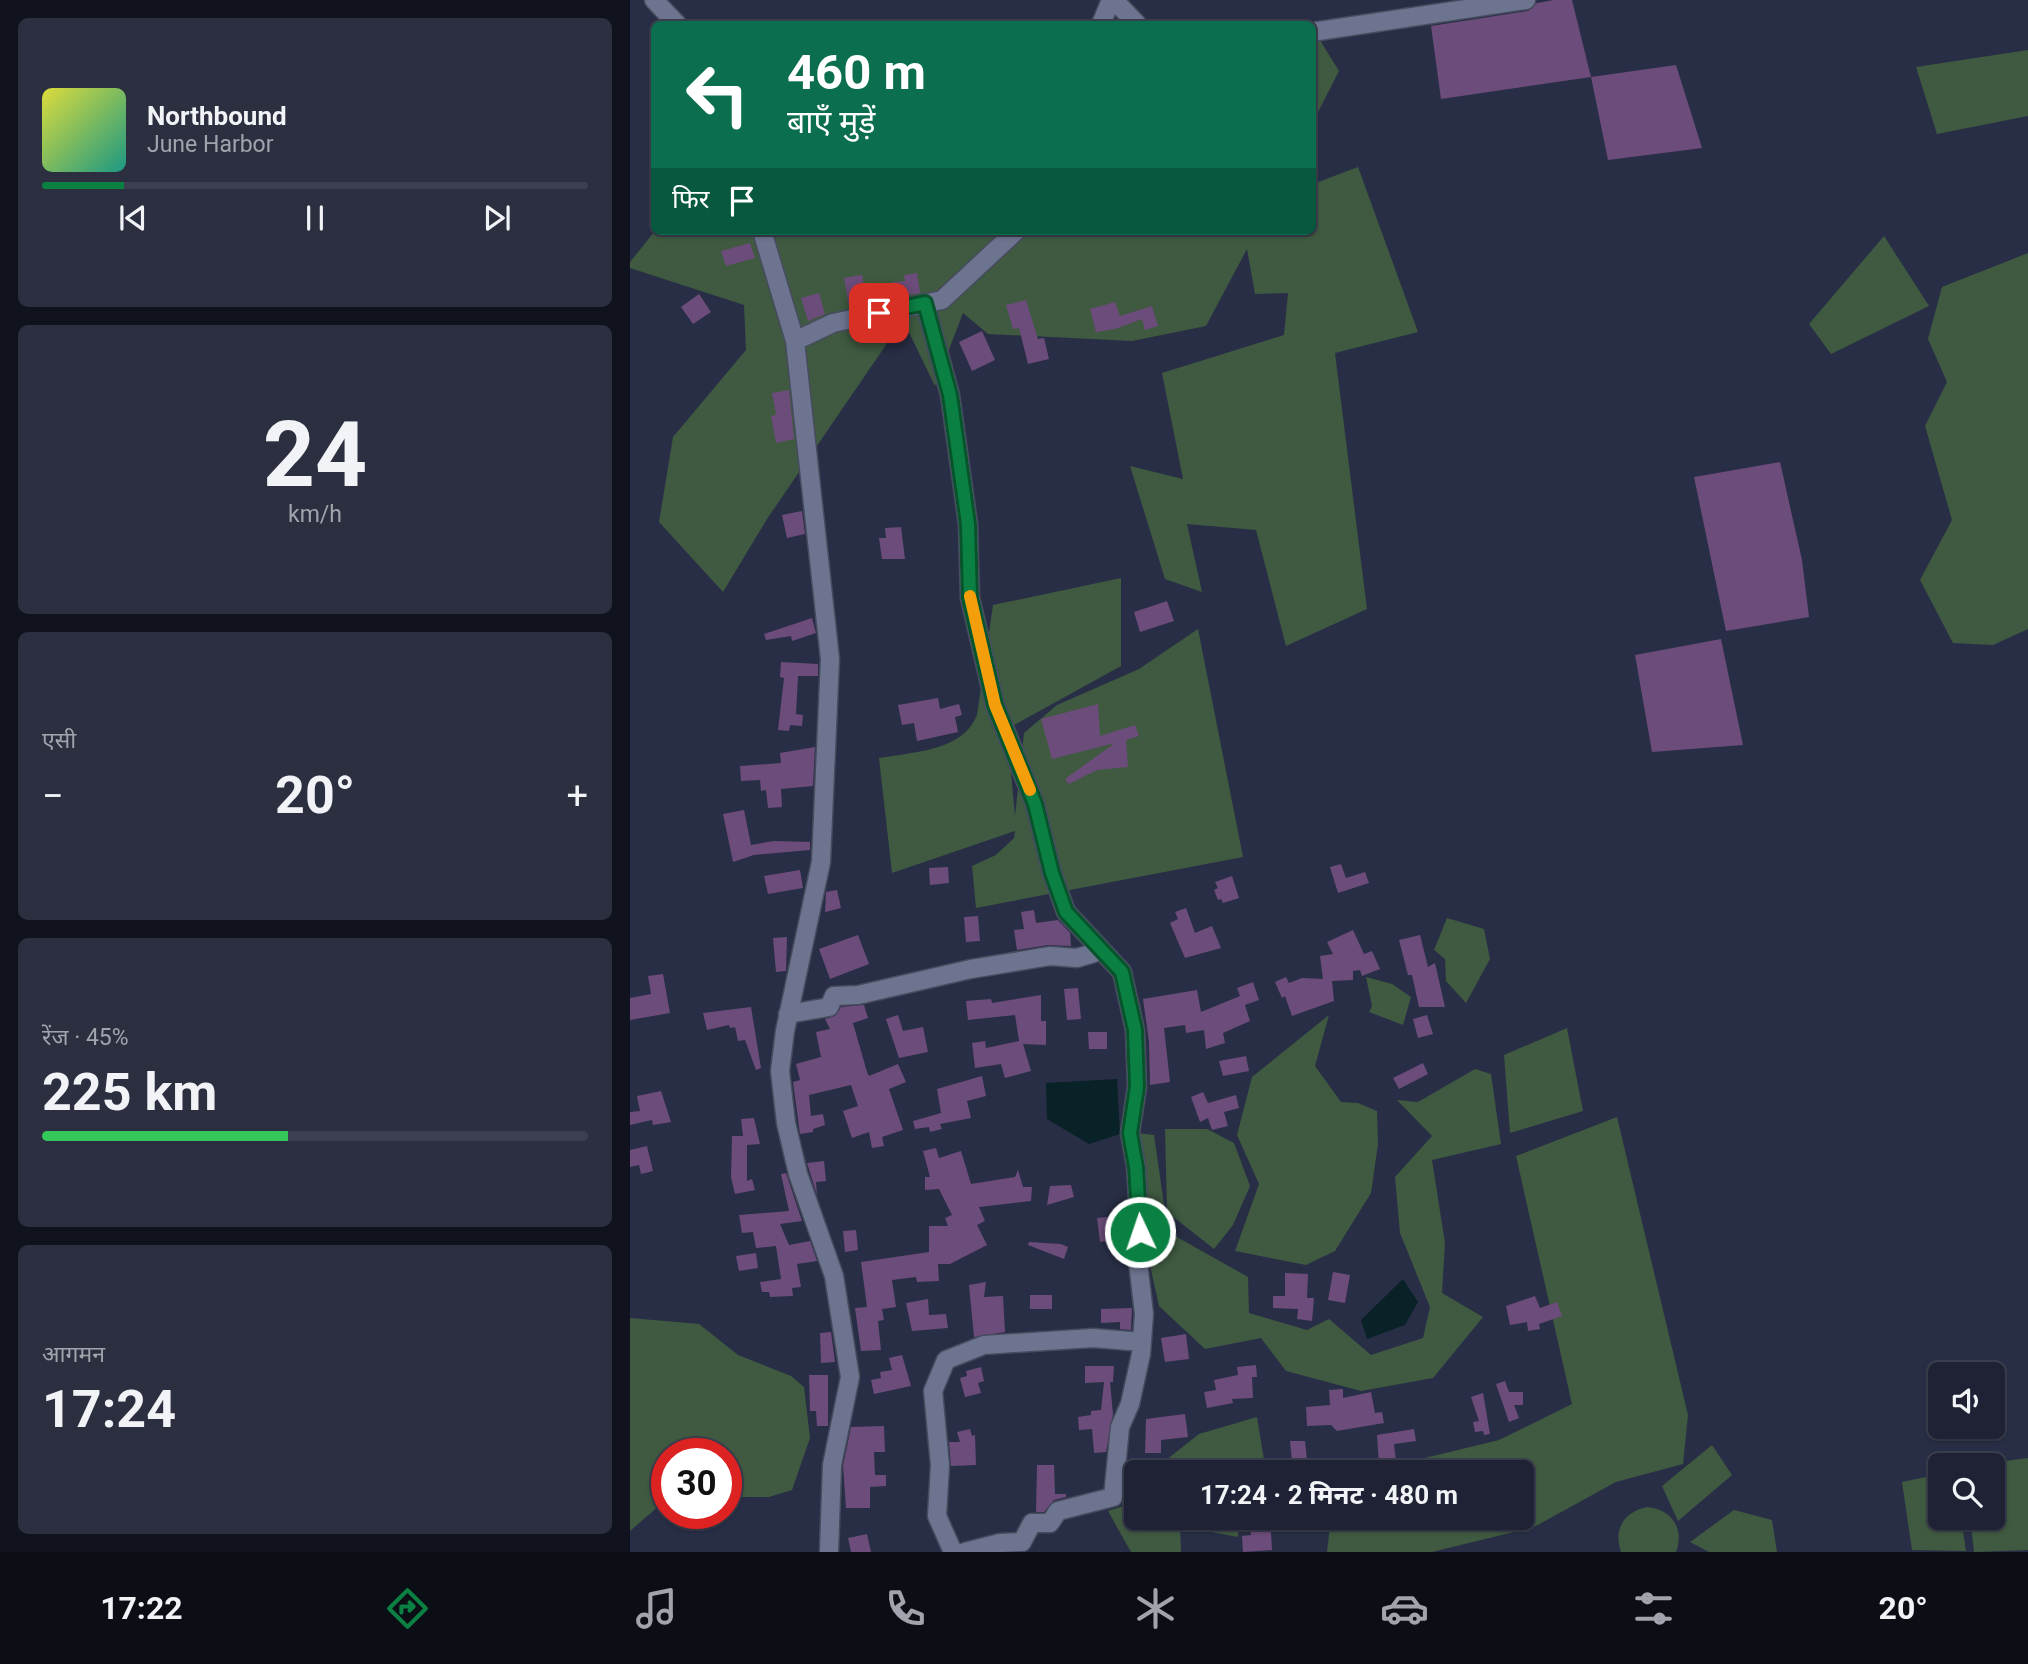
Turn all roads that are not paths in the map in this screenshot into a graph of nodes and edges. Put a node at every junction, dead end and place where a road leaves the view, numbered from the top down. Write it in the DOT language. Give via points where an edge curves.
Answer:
graph roads {
  1 [pos="654,0"];
  2 [pos="1112,0"];
  3 [pos="1526,0"];
  4 [pos="674,21"];
  5 [pos="1102,21"];
  6 [pos="1134,21"];
  7 [pos="1316,31"];
  8 [pos="763,235"];
  9 [pos="1012,235"];
  10 [pos="925,303"];
  11 [pos="795,341"];
  12 [pos="1098,946"];
  13 [pos="788,1014"];
  14 [pos="1142,1342"];
  15 [pos="829,1552"];
  16 [pos="953,1552"];
  17 [pos="965,1552"];
  1 -- 4 [label="street"];
  2 -- 5 [label="street"];
  2 -- 6 [label="street"];
  3 -- 7 [label="street"];
  8 -- 11 [label="street"];
  9 -- 10 [label="street" via="942,300"];
  10 -- 11 [label="street" via="833,323"];
  10 -- 12 [label="street" via="950,395 968,524 970,598 995,705 1035,804 1066,912"];
  11 -- 13 [label="street" via="830,659 821,862"];
  12 -- 13 [label="street" via="1094,953 1077,958 1050,956 834,996 829,1007"];
  12 -- 14 [label="street" via="1122,972 1135,1030 1137,1087 1130,1133 1140,1232 1136,1245"];
  13 -- 15 [label="street" via="780,1071 786,1123 798,1174 834,1276 850,1377 832,1465"];
  14 -- 16 [label="street" via="1093,1338 984,1345 946,1360 933,1391 940,1465 937,1516"];
  14 -- 17 [label="street" via="1121,1427 1113,1497 1058,1511 1050,1523 1032,1523 1022,1542"];
}
